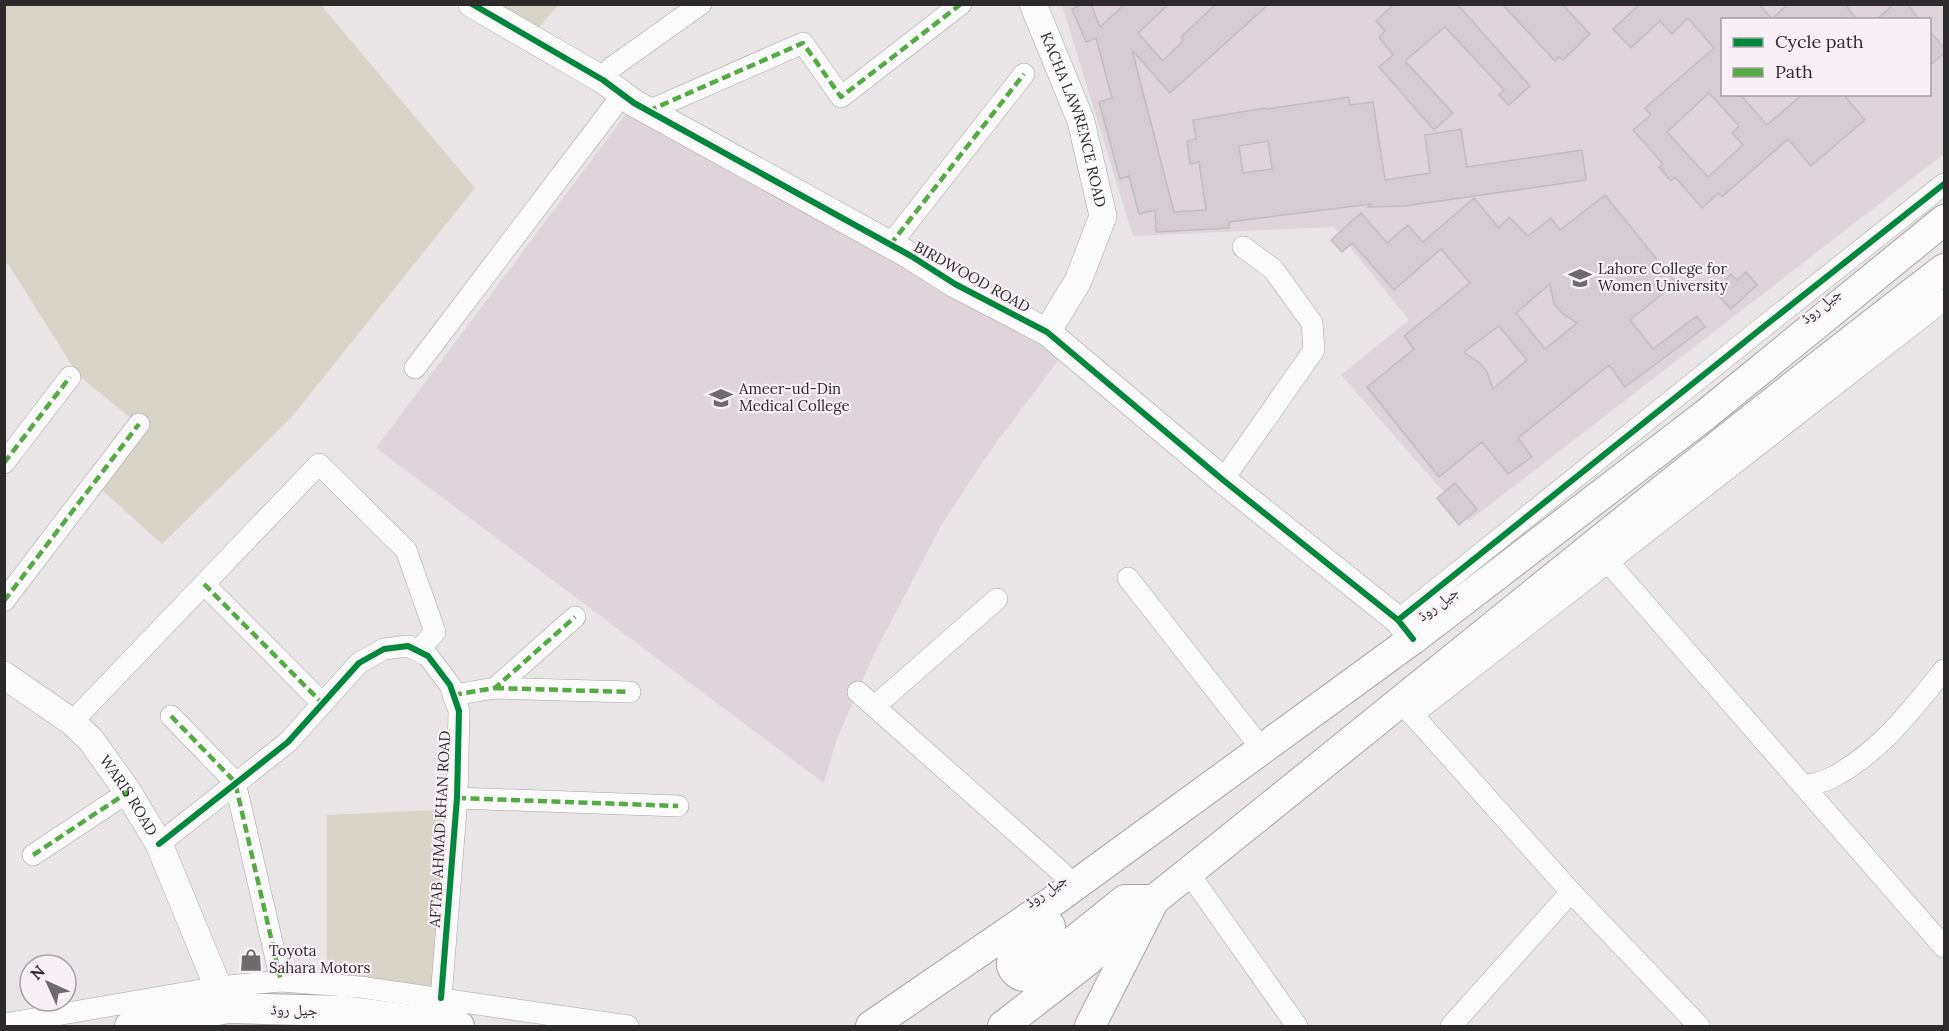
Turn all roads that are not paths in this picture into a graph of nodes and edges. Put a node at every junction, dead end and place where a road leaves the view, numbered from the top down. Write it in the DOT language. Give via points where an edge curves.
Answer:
graph roads {
  1 [pos="472,4"];
  2 [pos="701,4"];
  3 [pos="961,4"];
  4 [pos="1033,4"];
  5 [pos="1024,74"];
  6 [pos="613,87"];
  7 [pos="648,111"];
  8 [pos="1944,184"];
  9 [pos="1944,220"];
  10 [pos="890,245"];
  11 [pos="1243,247"];
  12 [pos="1845,262"];
  13 [pos="1944,269"];
  14 [pos="1864,286"];
  15 [pos="1944,300"];
  16 [pos="1047,332"];
  17 [pos="415,368"];
  18 [pos="70,377"];
  19 [pos="139,424"];
  20 [pos="4,463"];
  21 [pos="1223,480"];
  22 [pos="1608,563"];
  23 [pos="1128,578"];
  24 [pos="204,585"];
  25 [pos="997,599"];
  26 [pos="4,601"];
  27 [pos="575,617"];
  28 [pos="1405,630"];
  29 [pos="417,651"];
  30 [pos="1944,670"];
  31 [pos="4,675"];
  32 [pos="495,688"];
  33 [pos="630,692"];
  34 [pos="858,692"];
  35 [pos="453,695"];
  36 [pos="322,703"];
  37 [pos="875,706"];
  38 [pos="1406,708"];
  39 [pos="171,716"];
  40 [pos="72,722"];
  41 [pos="1262,749"];
  42 [pos="236,782"];
  43 [pos="1804,786"];
  44 [pos="128,792"];
  45 [pos="457,798"];
  46 [pos="678,806"];
  47 [pos="1153,828"];
  48 [pos="159,844"];
  49 [pos="33,855"];
  50 [pos="1188,872"];
  51 [pos="1074,887"];
  52 [pos="1571,892"];
  53 [pos="1154,900"];
  54 [pos="1944,947"];
  55 [pos="281,981"];
  56 [pos="218,987"];
  57 [pos="441,998"];
  58 [pos="4,1024"];
  59 [pos="130,1026"];
  60 [pos="459,1026"];
  61 [pos="628,1026"];
  62 [pos="871,1026"];
  63 [pos="1003,1026"];
  64 [pos="1090,1026"];
  65 [pos="1297,1026"];
  66 [pos="1451,1026"];
  67 [pos="1699,1026"];
  1 -- 6 [label="street, BIRDWOOD ROAD"];
  2 -- 6 [label="street" via="612,68"];
  3 -- 7 [label="street" via="841,97 803,43"];
  4 -- 16 [label="street, KACHA LAWRENCE ROAD" via="1081,121 1103,216 1078,281"];
  5 -- 10 [label="street"];
  6 -- 7 [label="street, BIRDWOOD ROAD"];
  6 -- 17 [label="street"];
  7 -- 10 [label="street, BIRDWOOD ROAD"];
  8 -- 12 [label="street"];
  9 -- 14 [label="main road, جیل روڈ"];
  10 -- 16 [label="street, BIRDWOOD ROAD"];
  11 -- 21 [label="street" via="1273,269 1312,323 1314,350"];
  12 -- 14 [label="street"];
  12 -- 28 [label="street"];
  13 -- 38 [label="main road" via="1584,551"];
  14 -- 28 [label="main road, جیل روڈ" via="1705,415"];
  15 -- 22 [label="street"];
  16 -- 21 [label="street, BIRDWOOD ROAD"];
  18 -- 20 [label="street"];
  19 -- 26 [label="street"];
  21 -- 28 [label="street, BIRDWOOD ROAD"];
  22 -- 38 [label="street"];
  22 -- 43 [label="street"];
  23 -- 41 [label="street"];
  24 -- 29 [label="street" via="319,464 406,550 435,632"];
  24 -- 36 [label="street"];
  24 -- 40 [label="street"];
  25 -- 37 [label="street"];
  27 -- 32 [label="street"];
  28 -- 41 [label="main road, جیل روڈ"];
  29 -- 35 [label="street, AFTAB AHMAD KHAN ROAD" via="428,656"];
  29 -- 36 [label="street" via="408,646 384,649 359,663"];
  30 -- 43 [label="street" via="1901,724 1861,759 1829,779"];
  31 -- 40 [label="street, WARIS ROAD"];
  32 -- 33 [label="street"];
  32 -- 35 [label="street"];
  34 -- 37 [label="street"];
  35 -- 45 [label="street, AFTAB AHMAD KHAN ROAD" via="459,711"];
  36 -- 42 [label="street" via="288,742"];
  37 -- 51 [label="street"];
  38 -- 50 [label="main road"];
  38 -- 52 [label="street"];
  39 -- 42 [label="street"];
  40 -- 44 [label="street, WARIS ROAD" via="91,740"];
  41 -- 47 [label="main road, جیل روڈ"];
  42 -- 48 [label="street"];
  42 -- 55 [label="street"];
  43 -- 54 [label="street"];
  44 -- 48 [label="street, WARIS ROAD"];
  44 -- 49 [label="street"];
  45 -- 46 [label="street"];
  45 -- 57 [label="street, AFTAB AHMAD KHAN ROAD"];
  47 -- 51 [label="main road, جیل روڈ"];
  47 -- 53 [label="main road" via="1137,858 1018,950 1013,969 1019,975 1033,974 1125,900"];
  48 -- 56 [label="street, WARIS ROAD"];
  50 -- 53 [label="main road"];
  50 -- 65 [label="street"];
  51 -- 62 [label="main road, جیل روڈ"];
  52 -- 66 [label="street"];
  52 -- 67 [label="street"];
  53 -- 63 [label="main road" via="1087,961"];
  53 -- 64 [label="main road"];
  55 -- 56 [label="street"];
  55 -- 57 [label="street"];
  56 -- 58 [label="street"];
  57 -- 61 [label="street"];
  59 -- 60 [label="main road, جیل روڈ" via="228,1008 344,1011"];
}
